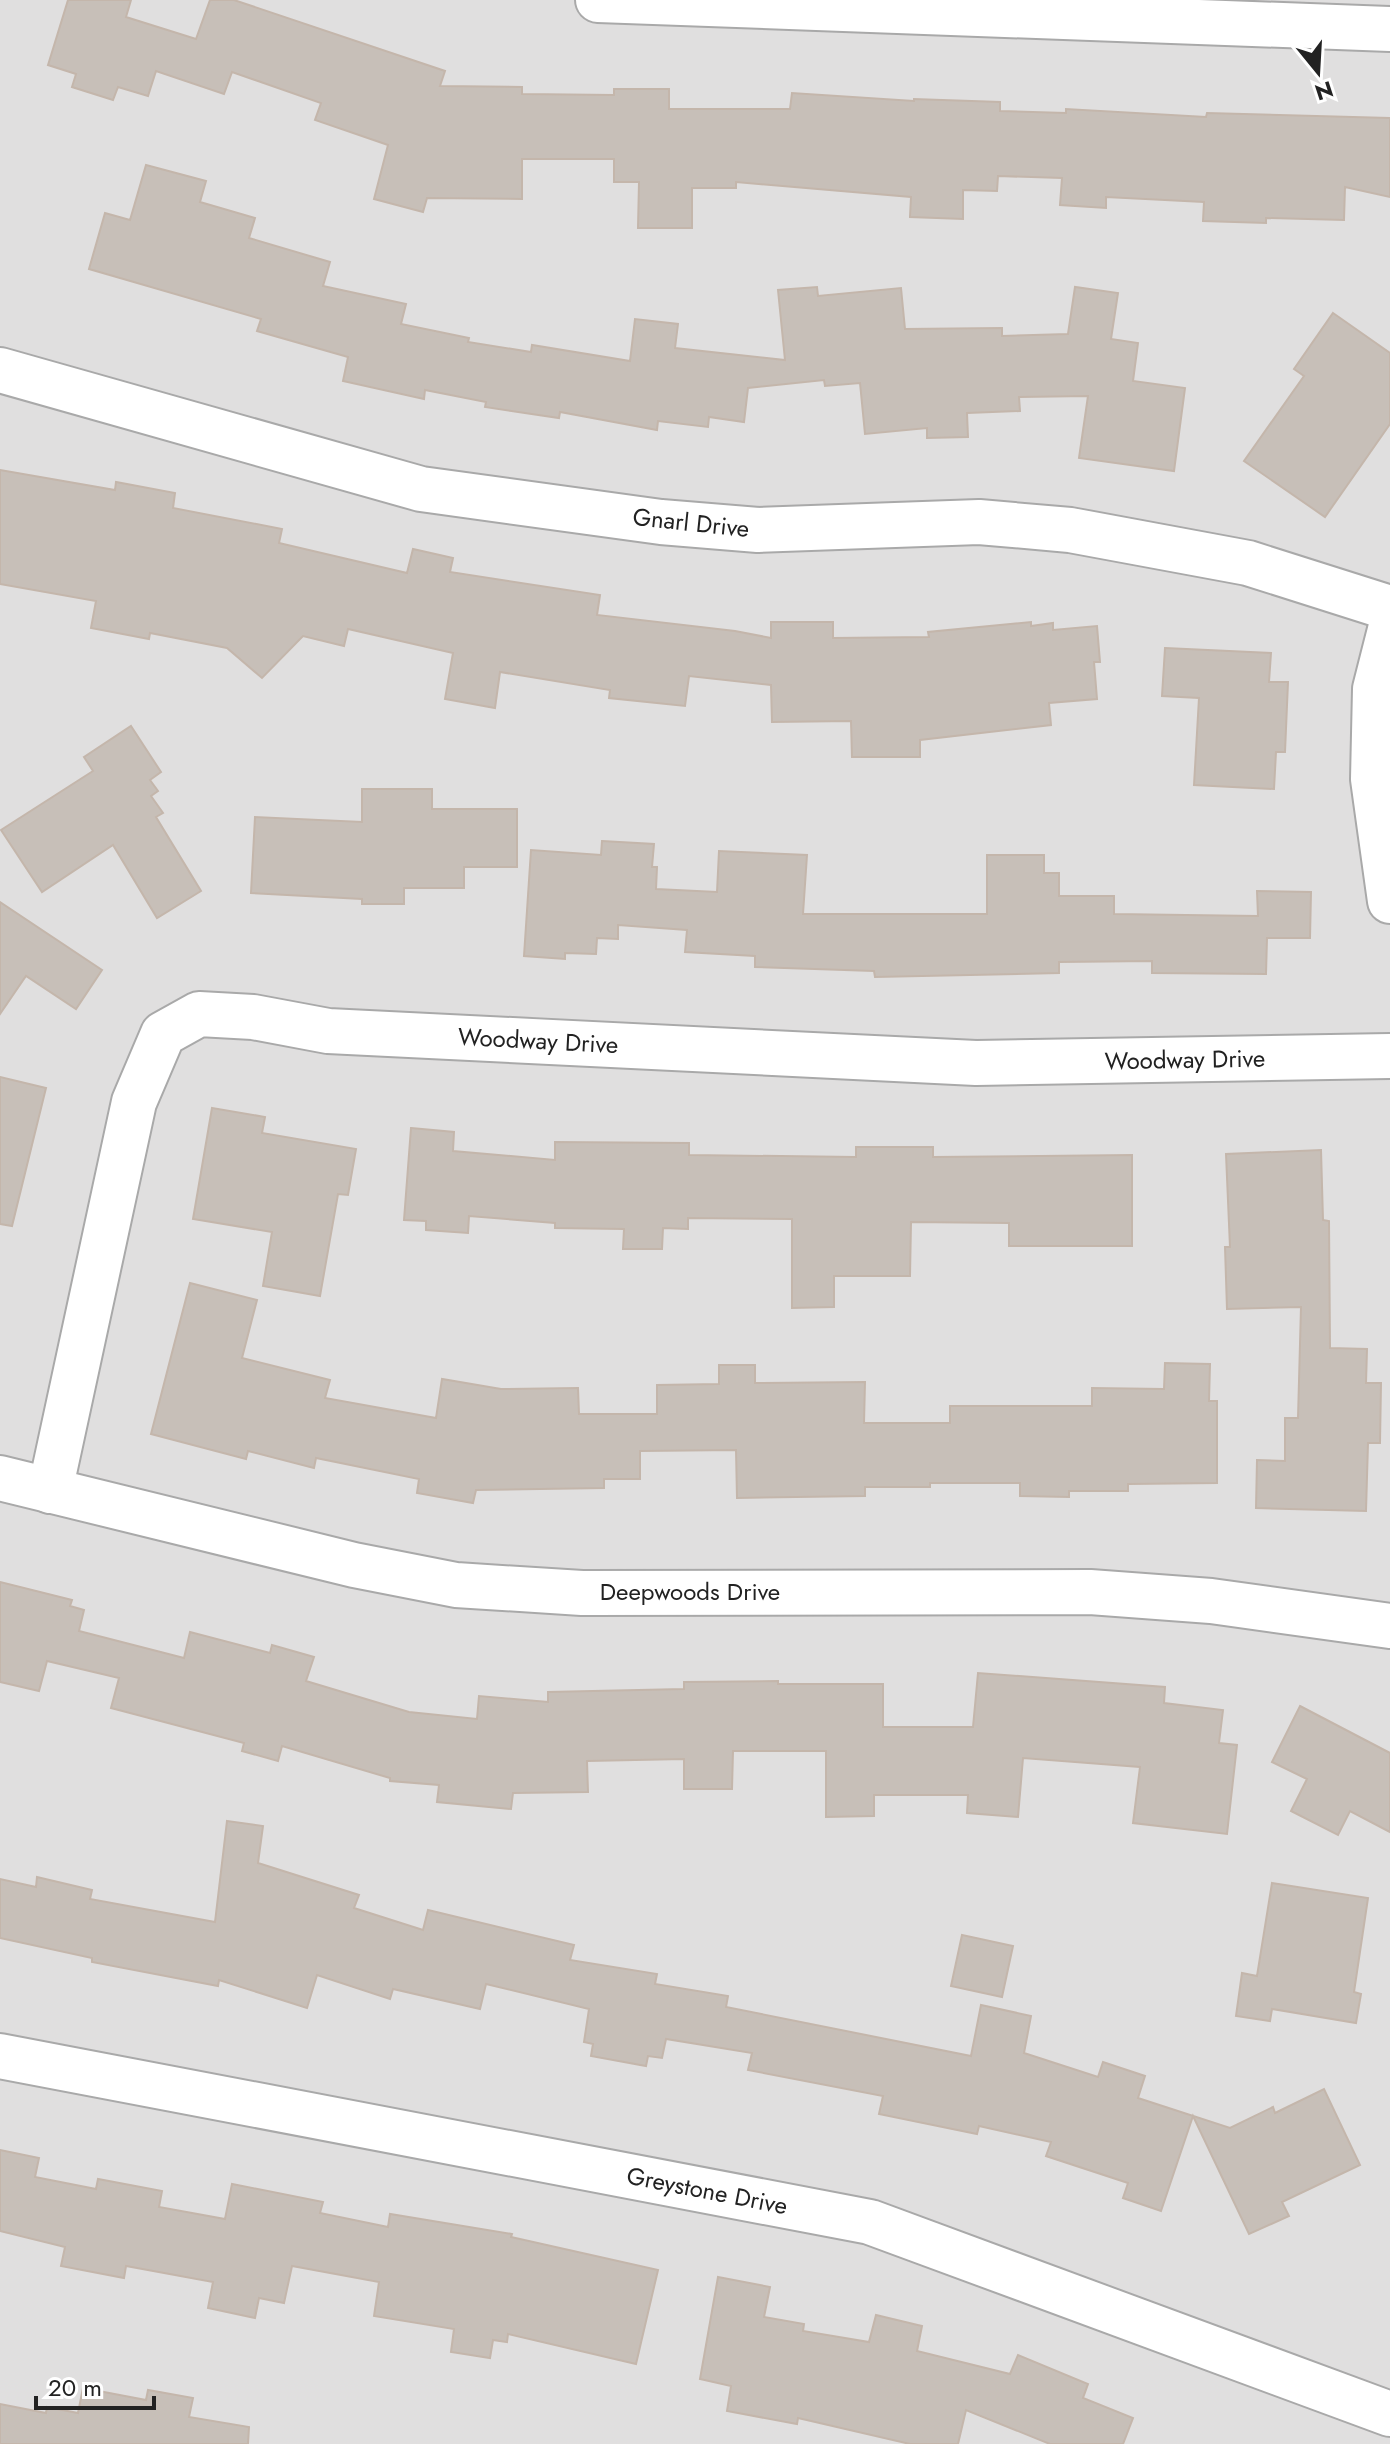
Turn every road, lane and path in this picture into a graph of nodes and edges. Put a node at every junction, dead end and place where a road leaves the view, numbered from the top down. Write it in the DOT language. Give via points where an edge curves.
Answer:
graph roads {
  1 [pos="598,0"];
  2 [pos="1390,29"];
  3 [pos="0,370"];
  4 [pos="1390,608"];
  5 [pos="1390,630"];
  6 [pos="1390,901"];
  7 [pos="1390,1056"];
  8 [pos="0,1478"];
  9 [pos="50,1491"];
  10 [pos="1390,1626"];
  11 [pos="0,2056"];
  12 [pos="1390,2413"];
  13 [pos="1378,2444"];
  1 -- 2 [label="street"];
  3 -- 4 [label="street, Gnarl Drive" via="421,489 758,530 979,522 1070,530 1248,563"];
  5 -- 6 [label="street" via="1375,689 1373,779"];
  7 -- 9 [label="street, Woodway Drive" via="976,1063 328,1031 253,1017 199,1014 163,1034 134,1102"];
  8 -- 9 [label="street, Deepwoods Drive"];
  9 -- 10 [label="street, Deepwoods Drive" via="456,1585 582,1593 1090,1592 1211,1601"];
  11 -- 12 [label="street, Greystone Drive" via="870,2222"];
  12 -- 13 [label="street"];
}
